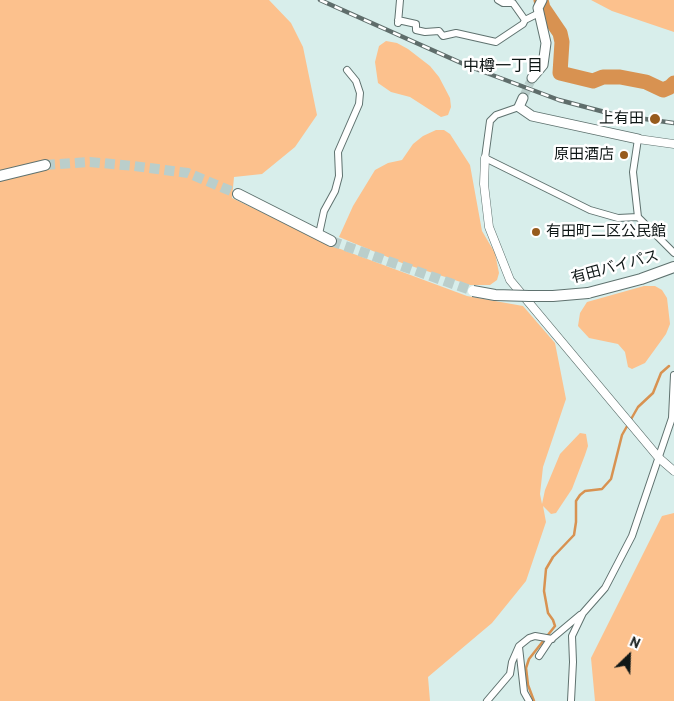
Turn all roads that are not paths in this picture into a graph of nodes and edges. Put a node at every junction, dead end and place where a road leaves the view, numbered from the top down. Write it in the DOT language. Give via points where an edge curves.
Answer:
graph roads {
  1 [pos="400,0"];
  2 [pos="498,0"];
  3 [pos="539,5"];
  4 [pos="525,20"];
  5 [pos="347,70"];
  6 [pos="532,78"];
  7 [pos="521,103"];
  8 [pos="638,139"];
  9 [pos="674,144"];
  10 [pos="484,158"];
  11 [pos="45,165"];
  12 [pos="0,176"];
  13 [pos="238,194"];
  14 [pos="638,217"];
  15 [pos="319,234"];
  16 [pos="331,241"];
  17 [pos="674,253"];
  18 [pos="674,267"];
  19 [pos="473,291"];
  20 [pos="674,375"];
  21 [pos="659,458"];
  22 [pos="674,471"];
  23 [pos="583,613"];
  24 [pos="552,639"];
  25 [pos="519,646"];
  26 [pos="539,656"];
  27 [pos="487,701"];
  28 [pos="528,701"];
  29 [pos="572,701"];
  1 -- 4 [label="street" via="398,22 416,24 416,30 425,32 437,28 444,36 456,33 496,42 524,24"];
  2 -- 4 [label="street" via="513,4"];
  3 -- 4 [label="street"];
  3 -- 6 [label="main road" via="546,42 543,64"];
  5 -- 15 [label="street" via="356,81 359,104 338,152 340,176 324,211"];
  7 -- 8 [label="main road" via="532,116"];
  7 -- 10 [label="street" via="490,121"];
  8 -- 9 [label="street"];
  8 -- 14 [label="street" via="633,172"];
  10 -- 14 [label="street" via="590,210 618,218"];
  10 -- 21 [label="street" via="489,227 510,280"];
  11 -- 12 [label="highway"];
  13 -- 15 [label="highway"];
  14 -- 17 [label="street"];
  15 -- 16 [label="highway"];
  18 -- 19 [label="highway, 有田バイパス, bridge" via="588,293 529,296"];
  20 -- 21 [label="street" via="672,418"];
  21 -- 22 [label="street"];
  21 -- 23 [label="street" via="632,536 605,588"];
  23 -- 24 [label="street"];
  23 -- 29 [label="street" via="572,636"];
  24 -- 25 [label="street" via="535,636"];
  24 -- 26 [label="street"];
  25 -- 27 [label="street" via="510,674"];
  25 -- 28 [label="street"];
}
